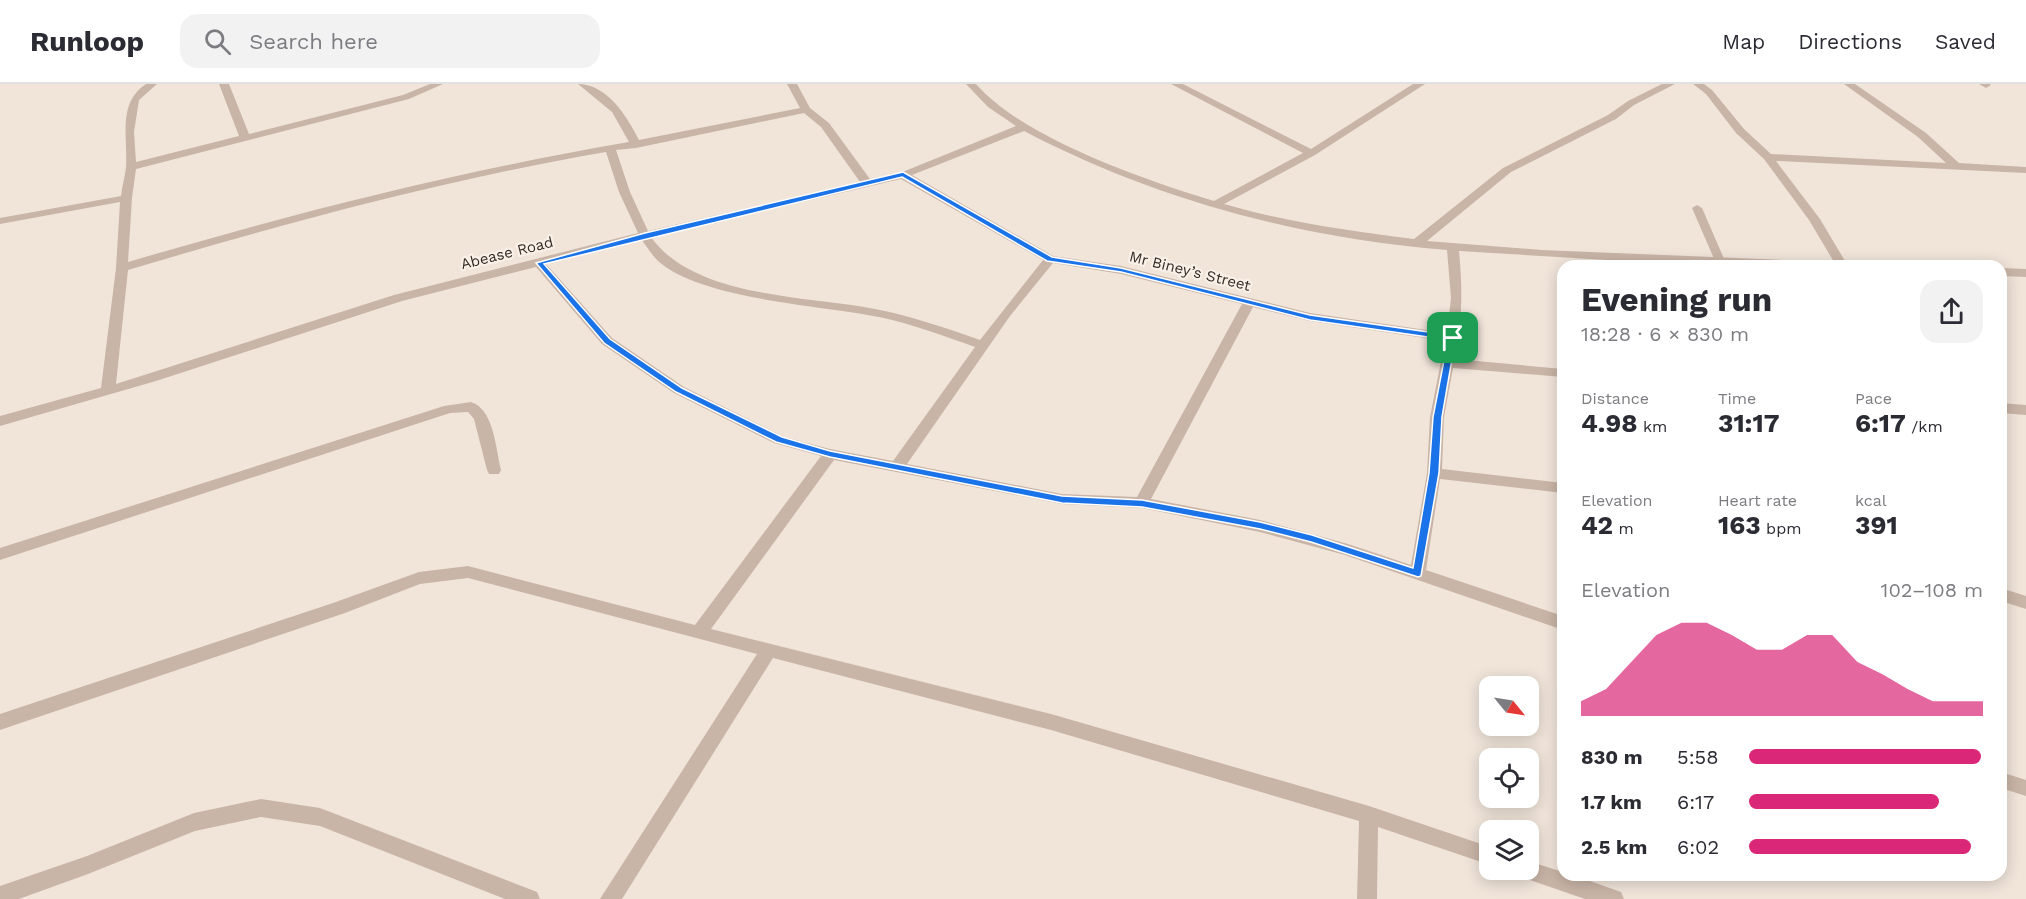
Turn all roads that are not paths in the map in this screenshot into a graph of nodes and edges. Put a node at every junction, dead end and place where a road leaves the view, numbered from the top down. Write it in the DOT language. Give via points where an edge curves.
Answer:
graph roads {
  1 [pos="152,84"];
  2 [pos="224,84"];
  3 [pos="438,84"];
  4 [pos="583,84"];
  5 [pos="792,84"];
  6 [pos="971,84"];
  7 [pos="1420,84"];
  8 [pos="1670,84"];
  9 [pos="1698,84"];
  10 [pos="1849,84"];
  11 [pos="1185,86"];
  12 [pos="806,110"];
  13 [pos="1024,127"];
  14 [pos="245,138"];
  15 [pos="636,145"];
  16 [pos="610,148"];
  17 [pos="1311,153"];
  18 [pos="1768,157"];
  19 [pos="1956,166"];
  20 [pos="131,167"];
  21 [pos="2026,170"];
  22 [pos="903,175"];
  23 [pos="867,183"];
  24 [pos="126,198"];
  25 [pos="1214,206"];
  26 [pos="1697,208"];
  27 [pos="0,221"];
  28 [pos="645,235"];
  29 [pos="1417,243"];
  30 [pos="1453,248"];
  31 [pos="1050,259"];
  32 [pos="1699,260"];
  33 [pos="1720,260"];
  34 [pos="1838,260"];
  35 [pos="539,263"];
  36 [pos="122,268"];
  37 [pos="2007,272"];
  38 [pos="2026,273"];
  39 [pos="1249,302"];
  40 [pos="1453,338"];
  41 [pos="983,345"];
  42 [pos="1448,363"];
  43 [pos="1557,372"];
  44 [pos="108,390"];
  45 [pos="2007,408"];
  46 [pos="2026,410"];
  47 [pos="0,421"];
  48 [pos="830,454"];
  49 [pos="896,468"];
  50 [pos="494,470"];
  51 [pos="1434,473"];
  52 [pos="1557,487"];
  53 [pos="1142,503"];
  54 [pos="0,554"];
  55 [pos="1418,573"];
  56 [pos="2007,596"];
  57 [pos="2026,603"];
  58 [pos="1557,621"];
  59 [pos="698,633"];
  60 [pos="768,650"];
  61 [pos="0,722"];
  62 [pos="2007,782"];
  63 [pos="2026,788"];
  64 [pos="1369,815"];
  65 [pos="1479,852"];
  66 [pos="1539,874"];
  67 [pos="1557,880"];
  68 [pos="1561,881"];
  69 [pos="0,896"];
  70 [pos="527,898"];
  71 [pos="610,899"];
  72 [pos="1367,899"];
  73 [pos="1614,899"];
  1 -- 20 [label="street" via="140,92 132,109"];
  2 -- 14 [label="street"];
  3 -- 14 [label="street" via="405,97"];
  4 -- 15 [label="street" via="607,99"];
  5 -- 12 [label="street"];
  6 -- 13 [label="street" via="987,102"];
  7 -- 17 [label="street"];
  8 -- 29 [label="street" via="1507,170"];
  9 -- 18 [label="street"];
  10 -- 19 [label="street" via="1916,130"];
  11 -- 17 [label="street"];
  12 -- 15 [label="street"];
  12 -- 23 [label="street" via="825,124"];
  13 -- 22 [label="street, Abease Road"];
  13 -- 25 [label="street" via="1107,168"];
  14 -- 20 [label="street"];
  15 -- 16 [label="street"];
  16 -- 28 [label="street"];
  16 -- 36 [label="street" via="364,199"];
  17 -- 25 [label="street"];
  18 -- 19 [label="street"];
  18 -- 34 [label="street"];
  19 -- 21 [label="street"];
  20 -- 24 [label="street"];
  22 -- 23 [label="street, Abease Road"];
  22 -- 31 [label="street, Mr Biney’s Street"];
  23 -- 28 [label="street, Abease Road"];
  24 -- 27 [label="street"];
  24 -- 36 [label="street"];
  25 -- 29 [label="street" via="1308,227"];
  26 -- 33 [label="lane"];
  28 -- 35 [label="street, Abease Road"];
  28 -- 41 [label="street" via="661,258 698,278 771,296 876,312"];
  29 -- 30 [label="street"];
  30 -- 32 [label="street"];
  30 -- 40 [label="street" via="1457,298"];
  31 -- 39 [label="street, Mr Biney’s Street" via="1121,270"];
  31 -- 41 [label="street"];
  35 -- 44 [label="street, Abease Road" via="349,312"];
  35 -- 48 [label="street" via="607,341 679,390 757,431"];
  36 -- 44 [label="street"];
  37 -- 38 [label="street"];
  39 -- 40 [label="street, Mr Biney’s Street" via="1310,317"];
  39 -- 53 [label="street"];
  40 -- 42 [label="street"];
  41 -- 49 [label="street"];
  42 -- 43 [label="street"];
  42 -- 51 [label="street" via="1437,417"];
  44 -- 47 [label="street, Abease Road"];
  45 -- 46 [label="street"];
  48 -- 49 [label="street"];
  48 -- 59 [label="street"];
  49 -- 53 [label="street" via="1062,499"];
  50 -- 54 [label="street" via="481,417 471,407 449,410"];
  51 -- 52 [label="street"];
  51 -- 55 [label="street"];
  53 -- 55 [label="street" via="1301,536"];
  55 -- 58 [label="street"];
  56 -- 57 [label="street"];
  59 -- 60 [label="street"];
  59 -- 61 [label="street" via="468,572 448,572 419,578"];
  60 -- 64 [label="street" via="1051,722"];
  60 -- 71 [label="street"];
  62 -- 63 [label="street"];
  64 -- 65 [label="street"];
  64 -- 72 [label="street"];
  66 -- 67 [label="street"];
  68 -- 73 [label="street"];
  69 -- 70 [label="street" via="195,822 261,808 320,817"];
}
